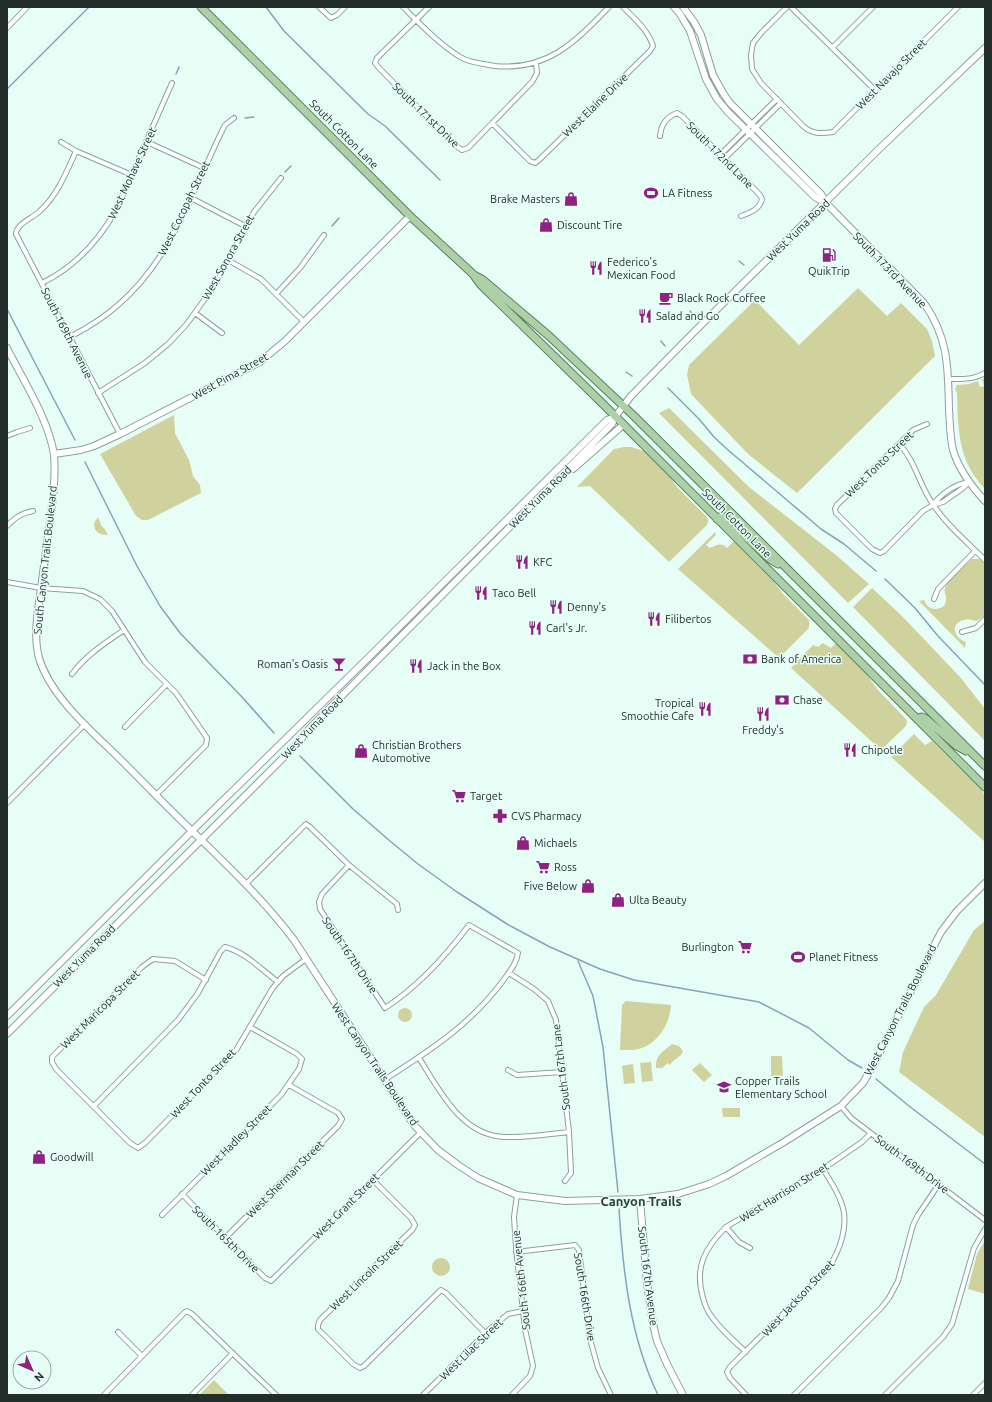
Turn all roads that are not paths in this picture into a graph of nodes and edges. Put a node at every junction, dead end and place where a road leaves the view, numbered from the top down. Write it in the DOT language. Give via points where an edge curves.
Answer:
graph roads {
  1 [pos="27,7"];
  2 [pos="201,7"];
  3 [pos="319,7"];
  4 [pos="345,7"];
  5 [pos="403,7"];
  6 [pos="429,7"];
  7 [pos="609,7"];
  8 [pos="623,7"];
  9 [pos="674,7"];
  10 [pos="683,7"];
  11 [pos="787,7"];
  12 [pos="791,7"];
  13 [pos="873,7"];
  14 [pos="958,7"];
  15 [pos="416,20"];
  16 [pos="7,28"];
  17 [pos="832,48"];
  18 [pos="985,48"];
  19 [pos="536,63"];
  20 [pos="172,83"];
  21 [pos="875,90"];
  22 [pos="777,99"];
  23 [pos="781,103"];
  24 [pos="234,118"];
  25 [pos="492,123"];
  26 [pos="753,126"];
  27 [pos="748,132"];
  28 [pos="660,136"];
  29 [pos="61,142"];
  30 [pos="147,142"];
  31 [pos="76,151"];
  32 [pos="720,155"];
  33 [pos="724,159"];
  34 [pos="204,168"];
  35 [pos="132,176"];
  36 [pos="281,178"];
  37 [pos="191,198"];
  38 [pos="826,203"];
  39 [pos="410,216"];
  40 [pos="741,216"];
  41 [pos="245,226"];
  42 [pos="324,236"];
  43 [pos="228,260"];
  44 [pos="472,274"];
  45 [pos="42,283"];
  46 [pos="276,294"];
  47 [pos="508,311"];
  48 [pos="195,313"];
  49 [pos="304,322"];
  50 [pos="222,333"];
  51 [pos="548,335"];
  52 [pos="70,337"];
  53 [pos="7,348"];
  54 [pos="985,374"];
  55 [pos="948,379"];
  56 [pos="98,392"];
  57 [pos="623,406"];
  58 [pos="615,417"];
  59 [pos="926,424"];
  60 [pos="623,425"];
  61 [pos="30,428"];
  62 [pos="120,434"];
  63 [pos="7,436"];
  64 [pos="899,444"];
  65 [pos="54,454"];
  66 [pos="569,468"];
  67 [pos="969,482"];
  68 [pos="539,487"];
  69 [pos="985,501"];
  70 [pos="933,505"];
  71 [pos="33,511"];
  72 [pos="717,518"];
  73 [pos="7,526"];
  74 [pos="975,551"];
  75 [pos="481,556"];
  76 [pos="985,560"];
  77 [pos="790,571"];
  78 [pos="7,582"];
  79 [pos="41,588"];
  80 [pos="934,599"];
  81 [pos="834,615"];
  82 [pos="985,619"];
  83 [pos="823,625"];
  84 [pos="124,630"];
  85 [pos="962,632"];
  86 [pos="72,674"];
  87 [pos="167,684"];
  88 [pos="338,687"];
  89 [pos="917,718"];
  90 [pos="85,724"];
  91 [pos="125,727"];
  92 [pos="306,732"];
  93 [pos="977,758"];
  94 [pos="985,766"];
  95 [pos="985,787"];
  96 [pos="156,795"];
  97 [pos="7,803"];
  98 [pos="192,831"];
  99 [pos="201,839"];
  100 [pos="350,865"];
  101 [pos="985,883"];
  102 [pos="246,884"];
  103 [pos="398,910"];
  104 [pos="306,959"];
  105 [pos="509,973"];
  106 [pos="206,980"];
  107 [pos="278,982"];
  108 [pos="7,1016"];
  109 [pos="250,1026"];
  110 [pos="7,1034"];
  111 [pos="419,1058"];
  112 [pos="508,1070"];
  113 [pos="562,1072"];
  114 [pos="384,1080"];
  115 [pos="289,1085"];
  116 [pos="94,1106"];
  117 [pos="841,1106"];
  118 [pos="421,1132"];
  119 [pos="569,1132"];
  120 [pos="871,1133"];
  121 [pos="823,1169"];
  122 [pos="372,1179"];
  123 [pos="565,1181"];
  124 [pos="939,1184"];
  125 [pos="182,1194"];
  126 [pos="517,1195"];
  127 [pos="640,1199"];
  128 [pos="162,1215"];
  129 [pos="985,1220"];
  130 [pos="726,1227"];
  131 [pos="985,1230"];
  132 [pos="226,1237"];
  133 [pos="750,1248"];
  134 [pos="516,1252"];
  135 [pos="271,1281"];
  136 [pos="524,1311"];
  137 [pos="118,1332"];
  138 [pos="486,1333"];
  139 [pos="746,1352"];
  140 [pos="233,1353"];
  141 [pos="142,1356"];
  142 [pos="985,1383"];
  143 [pos="104,1395"];
  144 [pos="192,1395"];
  145 [pos="276,1395"];
  146 [pos="423,1395"];
  147 [pos="512,1395"];
  148 [pos="611,1395"];
  149 [pos="684,1395"];
  150 [pos="746,1395"];
  151 [pos="794,1395"];
  152 [pos="885,1395"];
  153 [pos="973,1395"];
  1 -- 16 [label="street"];
  2 -- 39 [label="main road, South Cotton Lane"];
  3 -- 4 [label="street" via="331,18"];
  5 -- 15 [label="street"];
  6 -- 15 [label="street"];
  7 -- 19 [label="street" via="565,49"];
  8 -- 25 [label="street, West Elaine Drive" via="643,28 653,46 645,57 539,160 535,163 530,161"];
  9 -- 27 [label="street, South 173rd Avenue" via="690,31 706,79 717,99"];
  10 -- 26 [label="street, South 173rd Avenue" via="701,35 719,87 730,103"];
  11 -- 22 [label="street" via="753,43 751,55 752,69"];
  12 -- 17 [label="street"];
  13 -- 17 [label="street"];
  14 -- 21 [label="street, West Navajo Street"];
  15 -- 19 [label="street" via="434,38 462,58 504,67"];
  15 -- 25 [label="street, South 171st Drive" via="377,58 375,63 462,150 468,148"];
  17 -- 21 [label="street"];
  18 -- 38 [label="street, West Yuma Road"];
  19 -- 25 [label="street, South 171st Drive" via="537,73 532,82"];
  20 -- 30 [label="street, West Mohave Street"];
  21 -- 23 [label="street, West Navajo Street" via="833,132 820,134 808,130"];
  22 -- 23 [label="street"];
  22 -- 26 [label="street"];
  23 -- 26 [label="street"];
  24 -- 34 [label="street, West Cocopah Street" via="225,125"];
  26 -- 27 [label="street"];
  26 -- 38 [label="street, South 173rd Avenue" via="821,194"];
  27 -- 32 [label="street"];
  27 -- 33 [label="street"];
  27 -- 38 [label="street, South 173rd Avenue" via="816,198"];
  28 -- 32 [label="street, South 172nd Lane" via="666,120 670,115 677,113"];
  29 -- 31 [label="street"];
  30 -- 34 [label="street"];
  30 -- 35 [label="street, West Mohave Street"];
  31 -- 35 [label="street"];
  31 -- 45 [label="street, South 169th Avenue" via="53,197 16,231"];
  32 -- 33 [label="street, South 172nd Lane"];
  33 -- 40 [label="street, South 172nd Lane" via="762,199 761,204 751,213"];
  34 -- 37 [label="street, West Cocopah Street"];
  35 -- 45 [label="street, West Mohave Street" via="107,227 79,259"];
  36 -- 41 [label="street, West Sonora Street"];
  37 -- 41 [label="street"];
  37 -- 52 [label="street, West Cocopah Street" via="171,238 146,277 118,306"];
  38 -- 55 [label="street, South 173rd Avenue" via="924,303 932,315 944,345"];
  38 -- 57 [label="street, West Yuma Road"];
  39 -- 44 [label="main road, South Cotton Lane"];
  39 -- 49 [label="street, West Pima Street"];
  41 -- 43 [label="street, West Sonora Street"];
  42 -- 46 [label="street"];
  43 -- 46 [label="street" via="256,276"];
  43 -- 48 [label="street, West Sonora Street" via="215,285"];
  44 -- 47 [label="main road, South Cotton Lane"];
  44 -- 51 [label="main road, South Cotton Lane" via="483,280"];
  45 -- 52 [label="street, South 169th Avenue"];
  46 -- 49 [label="street"];
  47 -- 51 [label="main road" via="540,336"];
  47 -- 58 [label="main road, South Cotton Lane"];
  48 -- 50 [label="street"];
  48 -- 56 [label="street, West Sonora Street" via="168,344 145,363"];
  49 -- 62 [label="street, West Pima Street" via="260,362"];
  51 -- 57 [label="main road, South Cotton Lane"];
  52 -- 56 [label="street, South 169th Avenue"];
  53 -- 65 [label="street, South Canyon Trails Boulevard" via="47,427"];
  54 -- 55 [label="street" via="967,379"];
  55 -- 67 [label="street, South 173rd Avenue" via="952,442 959,466"];
  56 -- 62 [label="street, South 169th Avenue"];
  57 -- 58 [label="street, West Yuma Road"];
  57 -- 77 [label="main road, South Cotton Lane"];
  58 -- 60 [label="main road, South Cotton Lane"];
  58 -- 66 [label="street, West Yuma Road" via="612,424"];
  58 -- 68 [label="street, West Yuma Road" via="607,420"];
  59 -- 64 [label="street, West Tonto Street" via="913,430"];
  60 -- 66 [label="street" via="574,469"];
  60 -- 72 [label="main road, South Cotton Lane"];
  61 -- 63 [label="street"];
  62 -- 65 [label="street, West Pima Street" via="86,449"];
  64 -- 70 [label="street" via="912,462"];
  64 -- 70 [label="street, West Tonto Street" via="837,505 836,513 872,549 880,553 923,511"];
  65 -- 79 [label="street, South Canyon Trails Boulevard" via="52,507"];
  66 -- 75 [label="street, West Yuma Road"];
  67 -- 69 [label="street, South 173rd Avenue"];
  67 -- 70 [label="street" via="942,502"];
  68 -- 75 [label="street" via="526,504 480,550"];
  68 -- 88 [label="street, West Yuma Road"];
  70 -- 74 [label="street"];
  71 -- 73 [label="street" via="16,517"];
  72 -- 77 [label="main road" via="724,517 770,559"];
  72 -- 83 [label="main road, South Cotton Lane"];
  74 -- 76 [label="street"];
  74 -- 80 [label="street" via="938,589"];
  75 -- 92 [label="street, West Yuma Road"];
  77 -- 81 [label="main road, South Cotton Lane"];
  78 -- 79 [label="street"];
  79 -- 84 [label="street" via="83,591 100,599 112,611"];
  79 -- 90 [label="street, South Canyon Trails Boulevard" via="36,636 39,658 57,693"];
  81 -- 83 [label="main road"];
  81 -- 93 [label="main road, South Cotton Lane"];
  82 -- 85 [label="street" via="976,628"];
  83 -- 89 [label="main road, South Cotton Lane"];
  84 -- 86 [label="street" via="94,651"];
  84 -- 87 [label="street" via="145,662"];
  87 -- 91 [label="street"];
  87 -- 96 [label="street" via="207,738 206,746"];
  88 -- 92 [label="street" via="337,693 305,725"];
  88 -- 98 [label="street, West Yuma Road"];
  89 -- 93 [label="main road" via="926,719 957,746"];
  89 -- 95 [label="main road, South Cotton Lane"];
  90 -- 96 [label="street, South Canyon Trails Boulevard"];
  90 -- 97 [label="street"];
  92 -- 99 [label="street, West Yuma Road" via="300,741"];
  93 -- 94 [label="main road, South Cotton Lane"];
  96 -- 98 [label="street, South Canyon Trails Boulevard"];
  98 -- 99 [label="street, South Canyon Trails Boulevard"];
  98 -- 108 [label="street, West Yuma Road"];
  99 -- 102 [label="street, West Canyon Trails Boulevard"];
  99 -- 110 [label="street, West Yuma Road"];
  100 -- 102 [label="street" via="306,824"];
  100 -- 103 [label="street" via="397,904"];
  100 -- 105 [label="street, South 167th Drive" via="322,894 320,909 385,1008 424,978 449,952 469,925 518,953 517,962"];
  101 -- 117 [label="street, West Canyon Trails Boulevard" via="957,911 941,932 868,1074"];
  102 -- 104 [label="street, West Canyon Trails Boulevard" via="280,922"];
  104 -- 107 [label="street, West Tonto Street"];
  104 -- 114 [label="street, West Canyon Trails Boulevard"];
  105 -- 111 [label="street" via="465,1023"];
  105 -- 113 [label="street, South 167th Lane" via="534,988 548,1001 556,1020"];
  106 -- 107 [label="street" via="226,947 248,958"];
  106 -- 116 [label="street" via="178,1020"];
  106 -- 116 [label="street, West Maricopa Street" via="175,961 153,959 52,1057 56,1069"];
  107 -- 109 [label="street, West Tonto Street"];
  109 -- 115 [label="street, West Hadley Street" via="302,1059"];
  109 -- 116 [label="street, West Tonto Street" via="235,1052 224,1064 138,1148"];
  111 -- 114 [label="street"];
  111 -- 119 [label="street" via="452,1109 464,1121 482,1132 504,1137"];
  112 -- 113 [label="street" via="517,1075"];
  113 -- 119 [label="street, South 167th Lane"];
  114 -- 118 [label="street, West Canyon Trails Boulevard"];
  115 -- 125 [label="street, West Hadley Street"];
  115 -- 132 [label="street, West Sherman Street" via="338,1113 342,1119 338,1126"];
  117 -- 120 [label="street, South 169th Drive"];
  117 -- 127 [label="street, West Canyon Trails Boulevard" via="709,1184 678,1194"];
  118 -- 122 [label="street, West Grant Street"];
  118 -- 126 [label="street, West Canyon Trails Boulevard" via="444,1155 468,1172"];
  119 -- 123 [label="street, South 167th Lane" via="571,1173"];
  120 -- 121 [label="street, West Harrison Street"];
  120 -- 124 [label="street, South 169th Drive"];
  121 -- 130 [label="street, West Harrison Street"];
  121 -- 139 [label="street, West Jackson Street" via="842,1202 844,1214 844,1235 836,1258"];
  122 -- 135 [label="street, West Grant Street"];
  122 -- 138 [label="street, West Lincoln Street" via="415,1225 320,1320 318,1329 360,1368 440,1290"];
  124 -- 129 [label="street, South 169th Drive"];
  124 -- 151 [label="street" via="913,1225 898,1281 889,1298"];
  125 -- 128 [label="street, West Hadley Street"];
  125 -- 132 [label="street, South 165th Drive"];
  126 -- 127 [label="street, West Canyon Trails Boulevard" via="565,1201"];
  126 -- 134 [label="street, South 166th Avenue" via="514,1217"];
  127 -- 149 [label="street, South 167th Avenue" via="653,1324 667,1364"];
  130 -- 133 [label="street" via="739,1242"];
  130 -- 139 [label="street, West Harrison Street" via="714,1239 704,1256 700,1280 707,1311"];
  131 -- 152 [label="street" via="974,1248 952,1324 943,1337"];
  132 -- 135 [label="street, South 165th Drive" via="265,1278"];
  134 -- 136 [label="street, South 166th Avenue"];
  134 -- 148 [label="street, South 166th Drive" via="575,1246 579,1250 590,1339 598,1368"];
  136 -- 138 [label="street, West Lilac Street" via="508,1314"];
  136 -- 147 [label="street, South 166th Avenue" via="533,1366 530,1376"];
  137 -- 141 [label="street"];
  138 -- 146 [label="street, West Lilac Street"];
  139 -- 150 [label="street, West Jackson Street" via="727,1372"];
  140 -- 141 [label="street" via="187,1311"];
  140 -- 144 [label="street"];
  140 -- 145 [label="street"];
  141 -- 143 [label="street"];
  142 -- 153 [label="street"];
}
